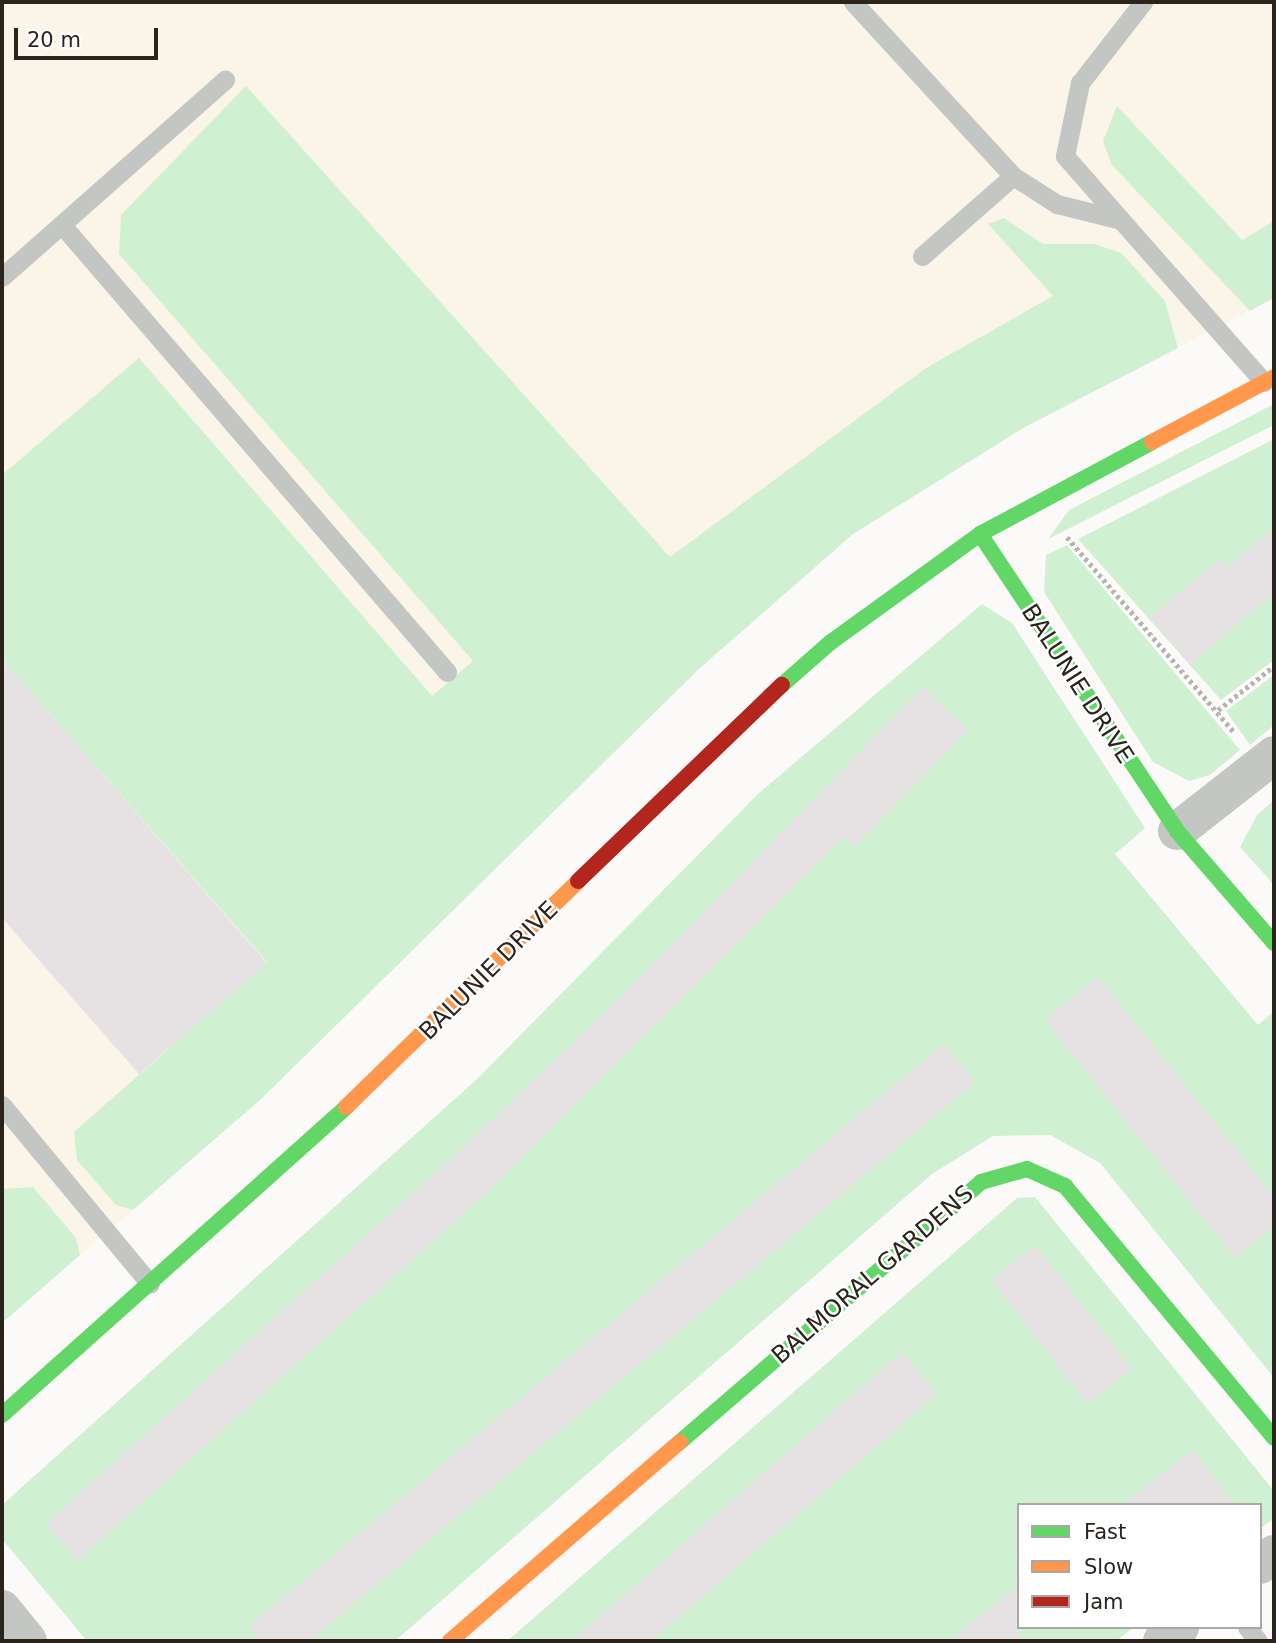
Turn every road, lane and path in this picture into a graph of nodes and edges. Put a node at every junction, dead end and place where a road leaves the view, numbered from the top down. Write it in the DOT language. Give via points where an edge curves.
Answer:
graph roads {
  1 [pos="853,2"];
  2 [pos="1143,2"];
  3 [pos="225,80"];
  4 [pos="1013,176"];
  5 [pos="1121,220"];
  6 [pos="62,225"];
  7 [pos="922,256"];
  8 [pos="2,278"];
  9 [pos="1269,379"];
  10 [pos="980,534"];
  11 [pos="1067,537"];
  12 [pos="1274,666"];
  13 [pos="447,671"];
  14 [pos="1218,709"];
  15 [pos="1266,760"];
  16 [pos="1177,831"];
  17 [pos="1274,943"];
  18 [pos="2,1105"];
  19 [pos="150,1284"];
  20 [pos="2,1415"];
  21 [pos="1274,1438"];
  22 [pos="2,1609"];
  23 [pos="1177,1629"];
  24 [pos="28,1641"];
  25 [pos="450,1641"];
  26 [pos="1162,1641"];
  1 -- 4 [label="lane"];
  2 -- 5 [label="lane" via="1080,83 1065,156"];
  3 -- 6 [label="lane"];
  4 -- 5 [label="lane" via="1057,204"];
  4 -- 7 [label="lane"];
  5 -- 9 [label="lane"];
  6 -- 8 [label="lane"];
  6 -- 13 [label="lane"];
  9 -- 10 [label="street, BALUNIE DRIVE"];
  10 -- 16 [label="street, BALUNIE DRIVE"];
  10 -- 19 [label="street, BALUNIE DRIVE" via="831,642 704,756 412,1048"];
  11 -- 14 [label="path"];
  12 -- 14 [label="path"];
  14 -- 15 [label="path"];
  15 -- 16 [label="street"];
  16 -- 17 [label="street, BALUNIE DRIVE"];
  18 -- 19 [label="lane"];
  19 -- 20 [label="street, BALUNIE DRIVE"];
  21 -- 25 [label="street, BALMORAL GARDENS" via="1065,1186 1027,1169 981,1182"];
  22 -- 24 [label="street"];
  23 -- 26 [label="street"];
}
